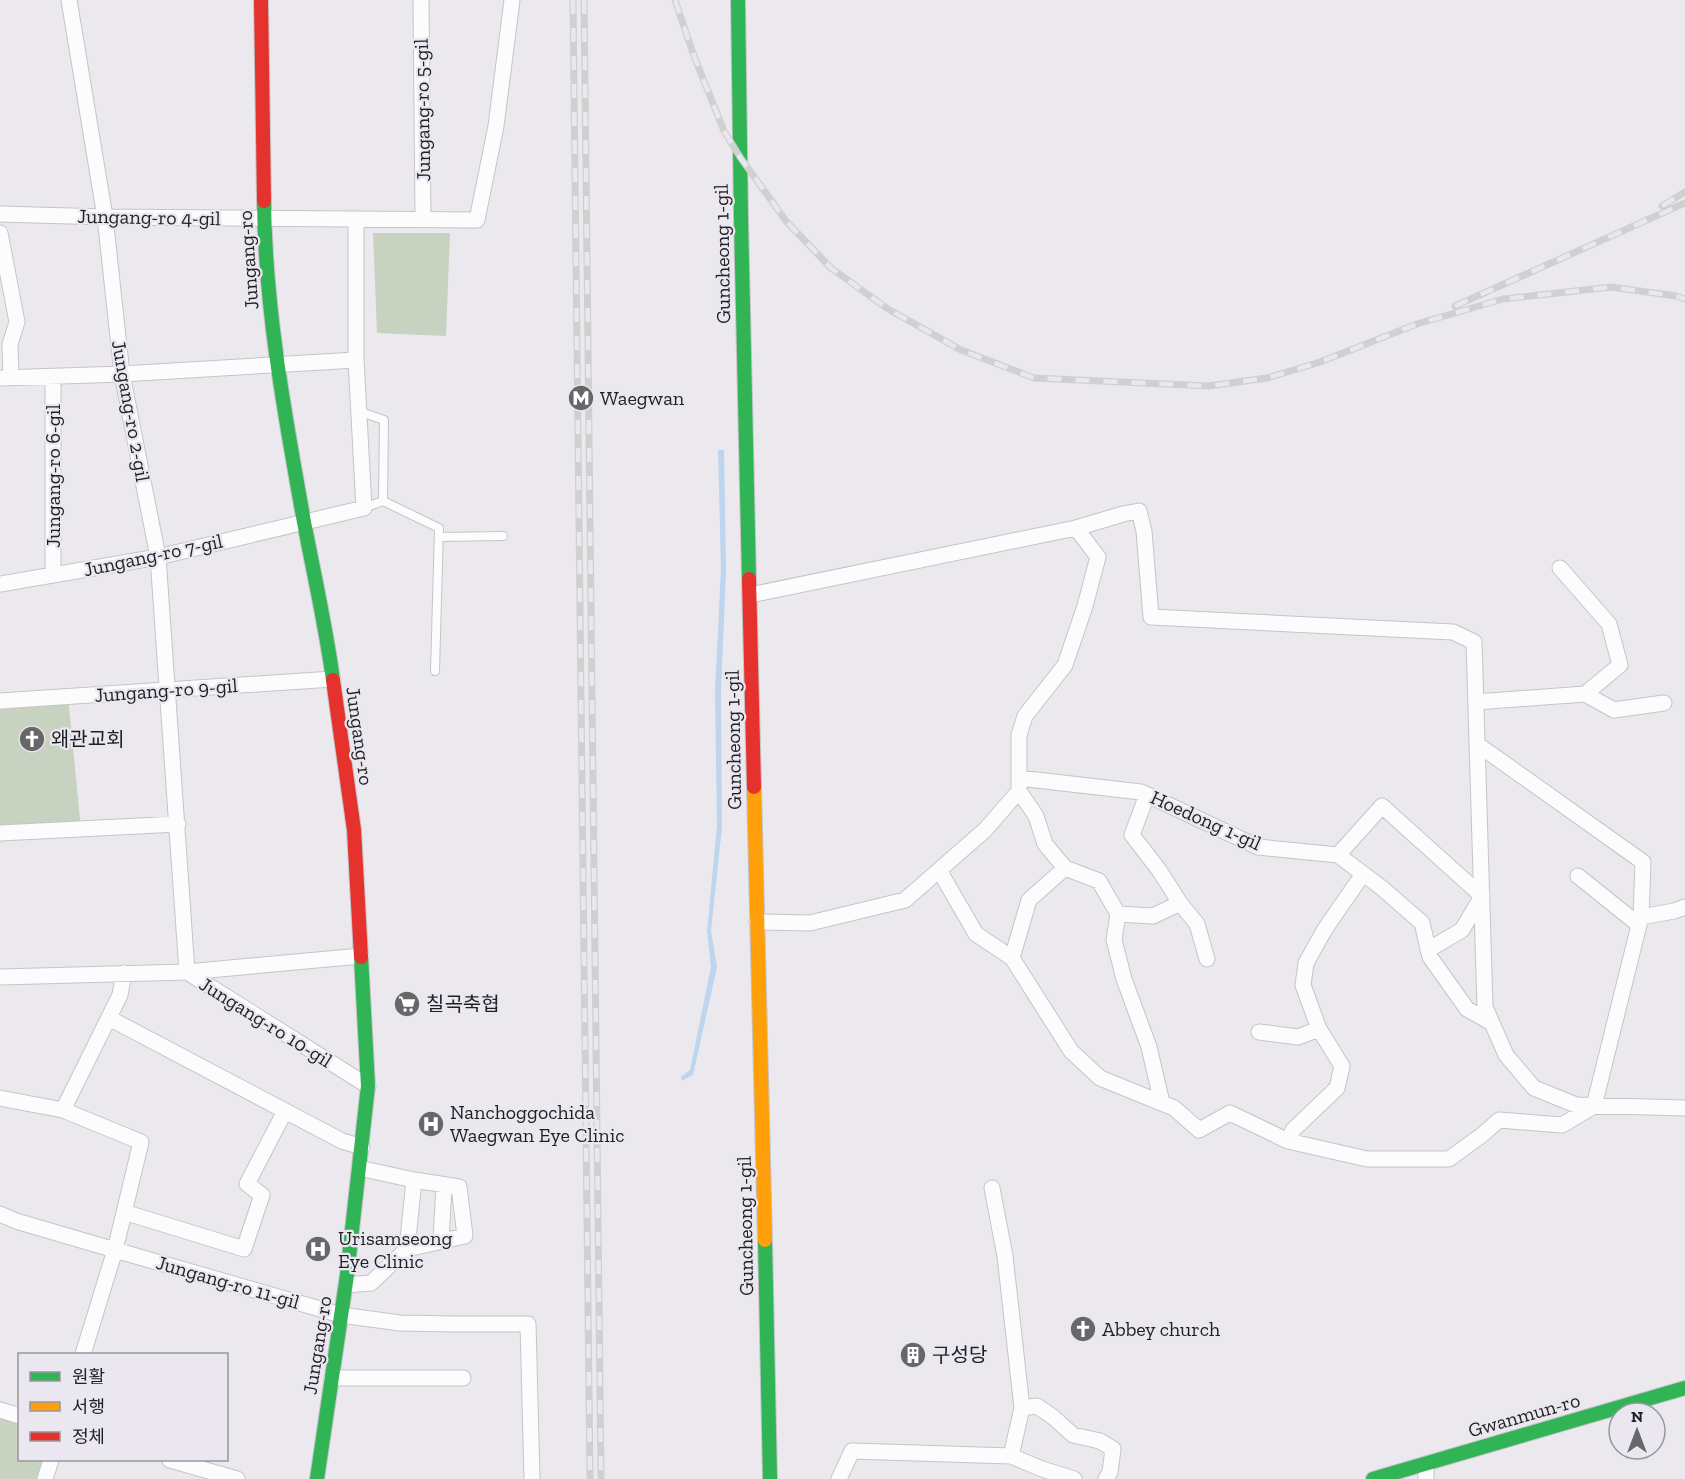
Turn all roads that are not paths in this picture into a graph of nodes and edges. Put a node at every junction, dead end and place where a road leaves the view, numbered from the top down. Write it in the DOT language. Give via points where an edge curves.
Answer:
graph roads {
  1 [pos="69,0"];
  2 [pos="261,0"];
  3 [pos="421,0"];
  4 [pos="512,0"];
  5 [pos="738,0"];
  6 [pos="0,214"];
  7 [pos="105,217"];
  8 [pos="264,218"];
  9 [pos="356,219"];
  10 [pos="423,219"];
  11 [pos="0,233"];
  12 [pos="356,360"];
  13 [pos="278,364"];
  14 [pos="122,374"];
  15 [pos="53,377"];
  16 [pos="6,378"];
  17 [pos="358,411"];
  18 [pos="383,501"];
  19 [pos="364,508"];
  20 [pos="304,521"];
  21 [pos="1076,528"];
  22 [pos="503,536"];
  23 [pos="439,537"];
  24 [pos="158,556"];
  25 [pos="1560,568"];
  26 [pos="53,575"];
  27 [pos="0,584"];
  28 [pos="750,595"];
  29 [pos="435,671"];
  30 [pos="333,679"];
  31 [pos="168,690"];
  32 [pos="1585,694"];
  33 [pos="0,701"];
  34 [pos="1476,702"];
  35 [pos="1664,703"];
  36 [pos="1477,744"];
  37 [pos="1018,784"];
  38 [pos="1147,795"];
  39 [pos="178,824"];
  40 [pos="0,833"];
  41 [pos="1338,855"];
  42 [pos="1065,868"];
  43 [pos="939,870"];
  44 [pos="1363,874"];
  45 [pos="1578,876"];
  46 [pos="1482,896"];
  47 [pos="1180,903"];
  48 [pos="1685,907"];
  49 [pos="1118,914"];
  50 [pos="1640,921"];
  51 [pos="757,922"];
  52 [pos="1428,950"];
  53 [pos="361,956"];
  54 [pos="1011,958"];
  55 [pos="1207,958"];
  56 [pos="187,972"];
  57 [pos="124,973"];
  58 [pos="0,977"];
  59 [pos="108,1018"];
  60 [pos="1492,1023"];
  61 [pos="1319,1029"];
  62 [pos="1259,1032"];
  63 [pos="369,1086"];
  64 [pos="0,1098"];
  65 [pos="1161,1103"];
  66 [pos="1594,1106"];
  67 [pos="1685,1108"];
  68 [pos="63,1110"];
  69 [pos="285,1111"];
  70 [pos="1288,1141"];
  71 [pos="362,1147"];
  72 [pos="359,1168"];
  73 [pos="414,1180"];
  74 [pos="444,1185"];
  75 [pos="992,1188"];
  76 [pos="124,1212"];
  77 [pos="0,1214"];
  78 [pos="441,1241"];
  79 [pos="407,1249"];
  80 [pos="115,1250"];
  81 [pos="346,1285"];
  82 [pos="341,1315"];
  83 [pos="83,1353"];
  84 [pos="332,1378"];
  85 [pos="463,1378"];
  86 [pos="1685,1388"];
  87 [pos="1022,1408"];
  88 [pos="0,1410"];
  89 [pos="18,1415"];
  90 [pos="1011,1455"];
  91 [pos="51,1461"];
  92 [pos="174,1461"];
  93 [pos="1426,1471"];
  94 [pos="45,1479"];
  95 [pos="237,1479"];
  96 [pos="317,1479"];
  97 [pos="532,1479"];
  98 [pos="770,1479"];
  99 [pos="839,1479"];
  100 [pos="1074,1479"];
  101 [pos="1106,1479"];
  102 [pos="1373,1479"];
  1 -- 7 [label="street, Jungang-ro 2-gil"];
  2 -- 8 [label="street, Jungang-ro"];
  3 -- 10 [label="street, Jungang-ro 5-gil"];
  4 -- 10 [label="street, Jungang-ro 4-gil" via="496,126 477,220"];
  5 -- 28 [label="street, Guncheong 1-gil"];
  6 -- 7 [label="street, Jungang-ro 4-gil"];
  7 -- 8 [label="street, Jungang-ro 4-gil"];
  7 -- 14 [label="street, Jungang-ro 2-gil"];
  8 -- 9 [label="street, Jungang-ro 4-gil"];
  8 -- 13 [label="street, Jungang-ro"];
  9 -- 10 [label="street, Jungang-ro 4-gil"];
  9 -- 12 [label="street"];
  11 -- 16 [label="street, Jungang-ro 6-gil" via="17,322"];
  12 -- 13 [label="street, Jungang-ro 6-gil"];
  12 -- 17 [label="street"];
  13 -- 14 [label="street, Jungang-ro 6-gil"];
  13 -- 20 [label="street, Jungang-ro"];
  14 -- 15 [label="street, Jungang-ro 6-gil"];
  14 -- 24 [label="street, Jungang-ro 2-gil"];
  15 -- 16 [label="street, Jungang-ro 6-gil"];
  15 -- 26 [label="street, Jungang-ro 6-gil"];
  17 -- 18 [label="lane" via="384,420"];
  17 -- 19 [label="street"];
  18 -- 19 [label="lane"];
  18 -- 23 [label="lane" via="439,528"];
  19 -- 20 [label="street, Jungang-ro 7-gil"];
  20 -- 24 [label="street, Jungang-ro 7-gil"];
  20 -- 30 [label="street, Jungang-ro"];
  21 -- 28 [label="street"];
  21 -- 34 [label="street" via="1139,511 1151,617 1453,632 1474,642"];
  21 -- 37 [label="street" via="1098,557 1065,665 1025,716 1018,735"];
  22 -- 23 [label="lane"];
  23 -- 29 [label="lane"];
  24 -- 26 [label="street, Jungang-ro 7-gil"];
  24 -- 31 [label="street, Jungang-ro 2-gil"];
  25 -- 32 [label="street" via="1609,624 1620,665"];
  26 -- 27 [label="street, Jungang-ro 7-gil"];
  28 -- 51 [label="street, Guncheong 1-gil"];
  30 -- 31 [label="street, Jungang-ro 9-gil"];
  30 -- 53 [label="street, Jungang-ro" via="354,831"];
  31 -- 33 [label="street, Jungang-ro 9-gil"];
  31 -- 39 [label="street, Jungang-ro 2-gil"];
  32 -- 34 [label="street"];
  32 -- 35 [label="street" via="1614,710"];
  34 -- 36 [label="street"];
  36 -- 46 [label="street"];
  36 -- 50 [label="street" via="1643,862"];
  37 -- 38 [label="street, Hoedong 1-gil"];
  37 -- 42 [label="street" via="1046,844"];
  37 -- 43 [label="street" via="985,830"];
  38 -- 41 [label="street, Hoedong 1-gil" via="1258,847"];
  38 -- 47 [label="street" via="1132,835"];
  39 -- 40 [label="street"];
  39 -- 56 [label="street, Jungang-ro 2-gil"];
  41 -- 44 [label="street"];
  41 -- 46 [label="street" via="1382,806"];
  42 -- 49 [label="street" via="1099,881"];
  42 -- 54 [label="street" via="1029,900"];
  43 -- 51 [label="street" via="905,900 810,923"];
  43 -- 54 [label="street" via="976,934"];
  44 -- 52 [label="street" via="1422,923"];
  44 -- 61 [label="street" via="1306,963 1303,985"];
  45 -- 50 [label="street"];
  46 -- 52 [label="street" via="1462,930"];
  46 -- 60 [label="street" via="1485,1007"];
  47 -- 49 [label="street" via="1153,916"];
  47 -- 55 [label="street" via="1197,924"];
  48 -- 50 [label="street"];
  49 -- 65 [label="street" via="1114,940 1149,1047"];
  50 -- 66 [label="street"];
  51 -- 98 [label="street, Guncheong 1-gil"];
  52 -- 60 [label="street" via="1467,1009"];
  53 -- 56 [label="street"];
  53 -- 63 [label="street, Jungang-ro"];
  54 -- 65 [label="street" via="1071,1051 1100,1078"];
  56 -- 57 [label="street, Jungang-ro 10-gil"];
  56 -- 63 [label="street, Jungang-ro 10-gil"];
  57 -- 58 [label="street, Jungang-ro 10-gil"];
  57 -- 59 [label="street" via="120,995"];
  59 -- 68 [label="street"];
  59 -- 69 [label="street"];
  60 -- 66 [label="street" via="1506,1055 1534,1088 1576,1105"];
  61 -- 62 [label="street" via="1298,1036"];
  61 -- 70 [label="street" via="1342,1066 1337,1088 1293,1130"];
  63 -- 71 [label="street, Jungang-ro"];
  64 -- 68 [label="street"];
  65 -- 70 [label="street" via="1174,1108 1199,1130 1230,1113"];
  66 -- 67 [label="street"];
  66 -- 70 [label="street" via="1562,1125 1499,1120 1449,1159 1367,1159"];
  68 -- 76 [label="street" via="141,1142"];
  69 -- 71 [label="street" via="342,1141"];
  69 -- 76 [label="street" via="247,1184 262,1196 244,1249"];
  71 -- 72 [label="street, Jungang-ro"];
  72 -- 73 [label="street"];
  72 -- 81 [label="street, Jungang-ro"];
  73 -- 74 [label="street"];
  73 -- 79 [label="street"];
  74 -- 78 [label="street"];
  74 -- 78 [label="street" via="459,1187 465,1236"];
  75 -- 87 [label="street" via="1005,1256"];
  76 -- 80 [label="street"];
  77 -- 80 [label="street, Jungang-ro 11-gil"];
  78 -- 79 [label="street"];
  79 -- 81 [label="street" via="371,1283"];
  80 -- 82 [label="street, Jungang-ro 11-gil"];
  80 -- 83 [label="street"];
  81 -- 82 [label="street, Jungang-ro"];
  82 -- 84 [label="street, Jungang-ro"];
  82 -- 97 [label="street, Jungang-ro 11-gil" via="400,1323 528,1324"];
  84 -- 85 [label="street"];
  84 -- 96 [label="street, Jungang-ro"];
  86 -- 93 [label="street, Gwanmun-ro"];
  87 -- 90 [label="street"];
  87 -- 101 [label="street" via="1037,1406 1073,1435 1100,1441 1113,1449"];
  88 -- 89 [label="street"];
  90 -- 99 [label="street" via="852,1451"];
  90 -- 100 [label="street"];
  91 -- 94 [label="street"];
  92 -- 95 [label="street"];
  93 -- 102 [label="street, Gwanmun-ro"];
}
